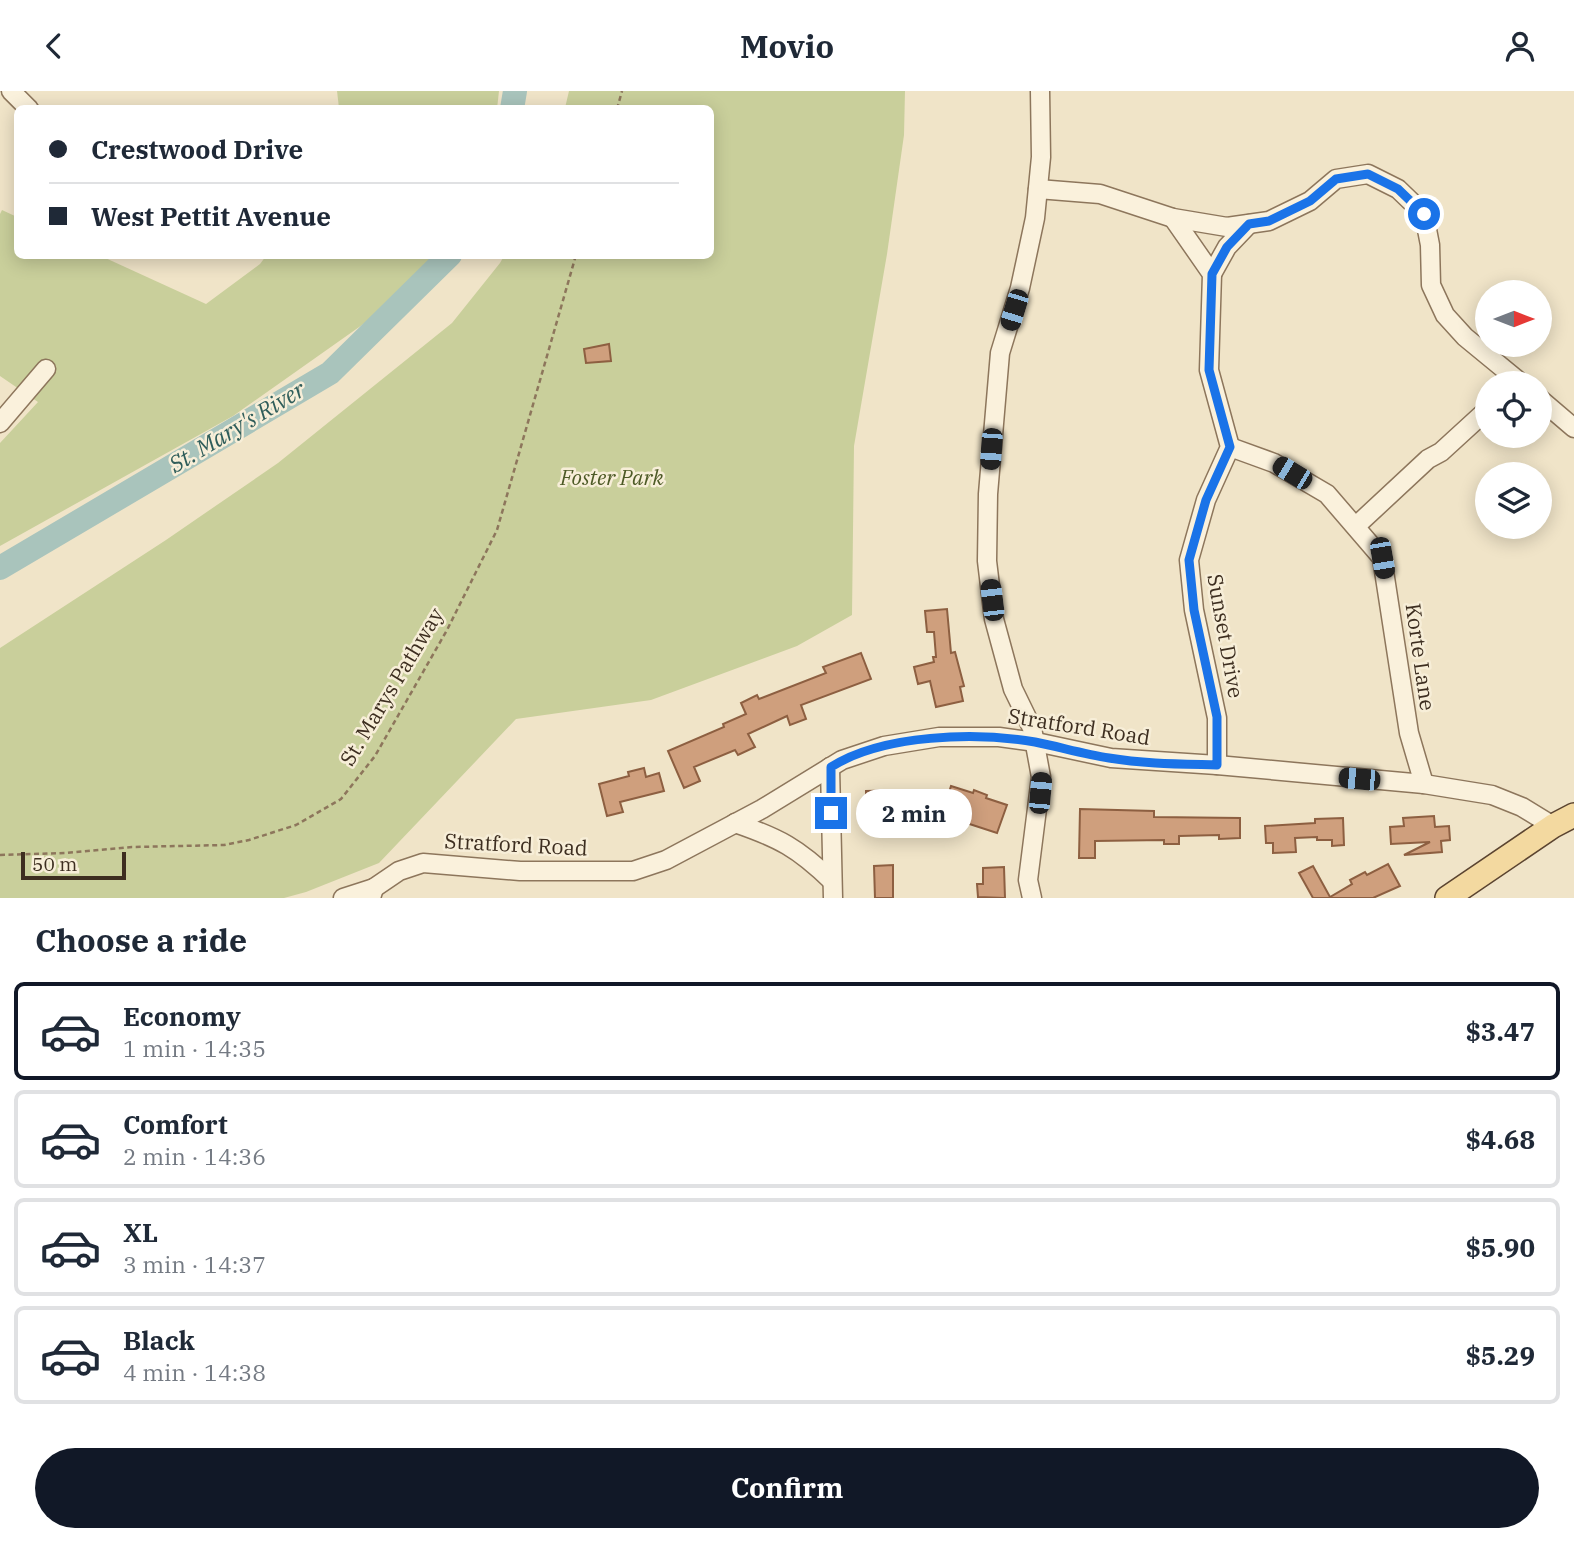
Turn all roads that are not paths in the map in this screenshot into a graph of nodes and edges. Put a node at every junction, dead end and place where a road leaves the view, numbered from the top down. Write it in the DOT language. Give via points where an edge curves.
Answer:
graph roads {
  1 [pos="11,91"];
  2 [pos="1040,91"];
  3 [pos="25,105"];
  4 [pos="1038,189"];
  5 [pos="1173,218"];
  6 [pos="1249,224"];
  7 [pos="1212,274"];
  8 [pos="46,369"];
  9 [pos="1503,371"];
  10 [pos="1552,409"];
  11 [pos="1475,421"];
  12 [pos="0,423"];
  13 [pos="1574,428"];
  14 [pos="1230,447"];
  15 [pos="1356,526"];
  16 [pos="1036,742"];
  17 [pos="1217,765"];
  18 [pos="831,767"];
  19 [pos="1424,784"];
  20 [pos="1574,815"];
  21 [pos="735,823"];
  22 [pos="1553,826"];
  23 [pos="832,890"];
  24 [pos="372,893"];
  25 [pos="343,898"];
  26 [pos="1032,898"];
  27 [pos="1447,898"];
  1 -- 3 [label="street"];
  2 -- 4 [label="street"];
  4 -- 5 [label="street" via="1100,194"];
  4 -- 16 [label="street" via="1020,288 1000,353 987,561 994,619 1013,689"];
  5 -- 6 [label="street" via="1227,227"];
  5 -- 7 [label="street"];
  6 -- 7 [label="street" via="1227,247"];
  6 -- 9 [label="street" via="1269,221 1310,201 1336,179 1368,174 1398,189 1424,214 1431,285 1445,315"];
  7 -- 14 [label="street" via="1209,370"];
  8 -- 12 [label="street"];
  10 -- 13 [label="street"];
  11 -- 15 [label="street"];
  14 -- 15 [label="street, Korte Lane" via="1274,463 1327,494"];
  14 -- 17 [label="street, Sunset Drive" via="1206,500 1189,560 1194,610 1217,717"];
  15 -- 19 [label="street, Korte Lane" via="1382,558 1409,733"];
  16 -- 17 [label="street, Stratford Road" via="1111,758"];
  16 -- 18 [label="street, Stratford Road" via="939,737 884,746"];
  16 -- 26 [label="street" via="1041,777 1028,880"];
  17 -- 19 [label="street, Stratford Road"];
  18 -- 21 [label="street, Stratford Road"];
  18 -- 23 [label="street"];
  19 -- 22 [label="street, Stratford Road" via="1492,795"];
  20 -- 22 [label="main road"];
  21 -- 23 [label="street" via="773,836 807,857"];
  21 -- 24 [label="street, Stratford Road" via="666,860 633,871 520,871 423,863 399,871"];
  22 -- 27 [label="main road"];
  24 -- 25 [label="street, Stratford Road"];
}
